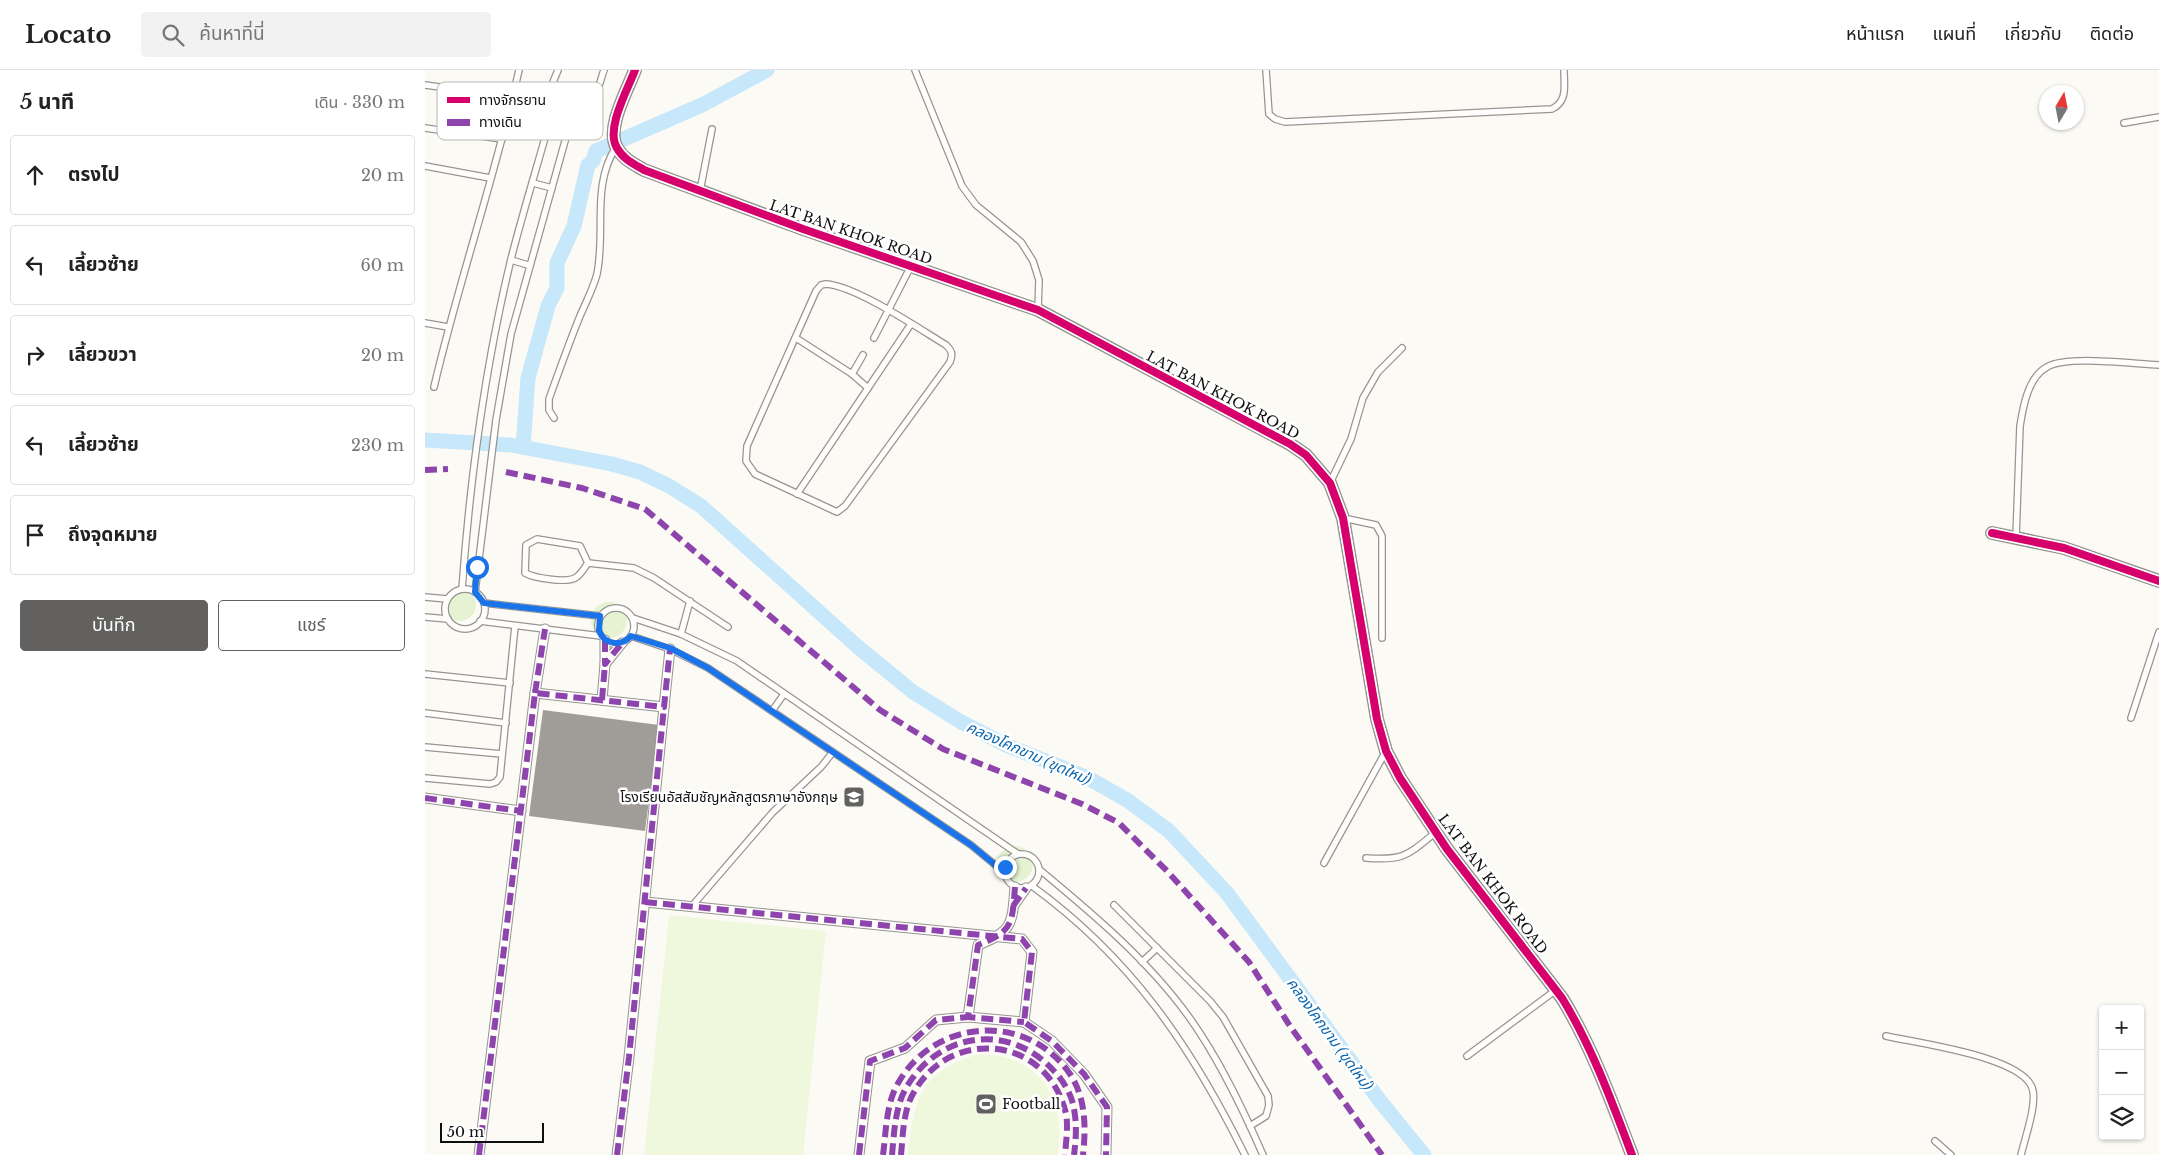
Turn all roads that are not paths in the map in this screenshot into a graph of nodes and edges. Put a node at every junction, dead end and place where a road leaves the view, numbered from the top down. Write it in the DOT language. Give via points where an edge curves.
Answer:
graph roads {
  1 [pos="558,70"];
  2 [pos="604,70"];
  3 [pos="635,70"];
  4 [pos="915,70"];
  5 [pos="1266,70"];
  6 [pos="1564,70"];
  7 [pos="553,82"];
  8 [pos="600,82"];
  9 [pos="2159,117"];
  10 [pos="2124,123"];
  11 [pos="712,130"];
  12 [pos="502,140"];
  13 [pos="545,140"];
  14 [pos="565,140"];
  15 [pos="616,147"];
  16 [pos="425,166"];
  17 [pos="490,178"];
  18 [pos="533,183"];
  19 [pos="552,188"];
  20 [pos="700,191"];
  21 [pos="511,260"];
  22 [pos="528,265"];
  23 [pos="911,266"];
  24 [pos="1038,310"];
  25 [pos="890,311"];
  26 [pos="425,323"];
  27 [pos="911,324"];
  28 [pos="448,327"];
  29 [pos="796,338"];
  30 [pos="874,338"];
  31 [pos="1402,348"];
  32 [pos="863,355"];
  33 [pos="2159,365"];
  34 [pos="852,374"];
  35 [pos="434,387"];
  36 [pos="868,388"];
  37 [pos="554,418"];
  38 [pos="1330,483"];
  39 [pos="797,494"];
  40 [pos="1343,518"];
  41 [pos="1992,534"];
  42 [pos="2016,538"];
  43 [pos="588,563"];
  44 [pos="2159,581"];
  45 [pos="462,589"];
  46 [pos="475,592"];
  47 [pos="425,597"];
  48 [pos="447,599"];
  49 [pos="690,600"];
  50 [pos="484,603"];
  51 [pos="600,616"];
  52 [pos="425,617"];
  53 [pos="633,618"];
  54 [pos="447,619"];
  55 [pos="480,621"];
  56 [pos="515,626"];
  57 [pos="728,628"];
  58 [pos="545,629"];
  59 [pos="2159,632"];
  60 [pos="681,634"];
  61 [pos="631,636"];
  62 [pos="603,638"];
  63 [pos="1382,638"];
  64 [pos="622,643"];
  65 [pos="670,648"];
  66 [pos="605,664"];
  67 [pos="425,674"];
  68 [pos="510,683"];
  69 [pos="535,693"];
  70 [pos="784,694"];
  71 [pos="602,700"];
  72 [pos="664,707"];
  73 [pos="772,711"];
  74 [pos="425,713"];
  75 [pos="2131,718"];
  76 [pos="506,722"];
  77 [pos="425,747"];
  78 [pos="1386,751"];
  79 [pos="833,752"];
  80 [pos="502,754"];
  81 [pos="425,778"];
  82 [pos="425,798"];
  83 [pos="521,811"];
  84 [pos="1436,832"];
  85 [pos="1018,854"];
  86 [pos="1366,858"];
  87 [pos="1325,863"];
  88 [pos="1040,870"];
  89 [pos="1005,873"];
  90 [pos="1015,887"];
  91 [pos="1029,887"];
  92 [pos="645,902"];
  93 [pos="1114,905"];
  94 [pos="692,906"];
  95 [pos="1013,906"];
  96 [pos="1012,922"];
  97 [pos="999,937"];
  98 [pos="1023,939"];
  99 [pos="1157,948"];
  100 [pos="1142,962"];
  101 [pos="1556,990"];
  102 [pos="968,1016"];
  103 [pos="1024,1022"];
  104 [pos="1886,1036"];
  105 [pos="1467,1056"];
  106 [pos="1250,1126"];
  107 [pos="1935,1141"];
  108 [pos="479,1155"];
  109 [pos="617,1155"];
  110 [pos="859,1155"];
  111 [pos="1106,1155"];
  112 [pos="1245,1155"];
  113 [pos="1263,1155"];
  114 [pos="1632,1155"];
  115 [pos="1951,1155"];
  116 [pos="2021,1155"];
  1 -- 7 [label="lane"];
  2 -- 8 [label="lane"];
  3 -- 15 [label="street" via="614,123"];
  4 -- 24 [label="lane" via="962,186 976,205 1021,242 1033,261 1039,280"];
  5 -- 6 [label="lane" via="1269,114 1285,122 1552,109 1560,105 1565,96"];
  9 -- 10 [label="lane"];
  11 -- 20 [label="lane"];
  12 -- 17 [label="lane"];
  13 -- 18 [label="lane"];
  14 -- 19 [label="lane"];
  15 -- 20 [label="street, LAT BAN KHOK ROAD" via="627,160 644,170"];
  15 -- 37 [label="lane" via="606,166 601,189 597,272 549,399 549,410"];
  16 -- 17 [label="lane"];
  17 -- 28 [label="lane"];
  18 -- 19 [label="lane"];
  18 -- 21 [label="lane"];
  19 -- 22 [label="lane"];
  20 -- 23 [label="street, LAT BAN KHOK ROAD"];
  21 -- 22 [label="lane"];
  21 -- 45 [label="lane" via="480,418"];
  22 -- 46 [label="lane" via="495,420"];
  23 -- 24 [label="street, LAT BAN KHOK ROAD"];
  23 -- 25 [label="lane"];
  24 -- 38 [label="street, LAT BAN KHOK ROAD" via="1290,444 1306,455"];
  25 -- 27 [label="lane"];
  25 -- 29 [label="lane" via="837,284 821,285"];
  25 -- 30 [label="lane"];
  26 -- 28 [label="lane"];
  27 -- 36 [label="lane"];
  27 -- 39 [label="lane" via="946,344 951,350 950,362 842,510 830,510"];
  28 -- 35 [label="lane"];
  29 -- 34 [label="lane"];
  29 -- 39 [label="lane" via="745,455 749,469 755,474"];
  31 -- 38 [label="lane" via="1378,372 1363,398 1351,439"];
  32 -- 34 [label="lane"];
  33 -- 42 [label="lane" via="2064,361 2045,367 2031,384 2022,411"];
  34 -- 36 [label="lane"];
  36 -- 39 [label="lane"];
  38 -- 40 [label="street, LAT BAN KHOK ROAD"];
  40 -- 63 [label="lane" via="1376,525 1383,536"];
  40 -- 78 [label="street, LAT BAN KHOK ROAD" via="1377,719"];
  41 -- 42 [label="street"];
  42 -- 44 [label="street" via="2064,548"];
  43 -- 43 [label="lane" via="581,574 570,580 531,576 523,569 526,545 537,539 580,546"];
  43 -- 49 [label="lane" via="634,568"];
  45 -- 46 [label="lane"];
  45 -- 48 [label="lane"];
  46 -- 50 [label="lane"];
  47 -- 48 [label="lane"];
  48 -- 54 [label="lane"];
  49 -- 57 [label="lane"];
  49 -- 60 [label="lane"];
  50 -- 51 [label="lane"];
  50 -- 55 [label="lane" via="484,616"];
  51 -- 53 [label="lane" via="613,608 621,608"];
  51 -- 62 [label="lane" via="597,626"];
  52 -- 54 [label="lane"];
  53 -- 60 [label="lane"];
  53 -- 61 [label="lane"];
  54 -- 55 [label="lane" via="461,629 472,628"];
  55 -- 56 [label="lane"];
  56 -- 58 [label="lane"];
  56 -- 68 [label="lane"];
  58 -- 62 [label="lane"];
  58 -- 69 [label="street"];
  59 -- 75 [label="lane"];
  60 -- 70 [label="lane" via="737,661"];
  61 -- 64 [label="lane"];
  61 -- 65 [label="lane"];
  62 -- 64 [label="lane"];
  62 -- 66 [label="street"];
  64 -- 66 [label="street"];
  65 -- 72 [label="street"];
  65 -- 73 [label="lane" via="708,668"];
  66 -- 71 [label="street"];
  67 -- 68 [label="lane"];
  68 -- 76 [label="lane"];
  69 -- 71 [label="street"];
  69 -- 83 [label="street"];
  70 -- 73 [label="lane"];
  70 -- 85 [label="lane"];
  71 -- 72 [label="street"];
  72 -- 92 [label="street"];
  73 -- 79 [label="lane"];
  74 -- 76 [label="lane"];
  76 -- 80 [label="lane"];
  77 -- 80 [label="lane"];
  78 -- 84 [label="street, LAT BAN KHOK ROAD"];
  78 -- 87 [label="lane"];
  79 -- 89 [label="lane" via="971,845"];
  79 -- 94 [label="lane" via="773,812"];
  80 -- 81 [label="lane" via="500,777 496,782"];
  82 -- 83 [label="street"];
  83 -- 108 [label="street"];
  84 -- 86 [label="lane" via="1402,858"];
  84 -- 101 [label="street, LAT BAN KHOK ROAD"];
  85 -- 88 [label="lane" via="1035,859"];
  85 -- 89 [label="lane" via="1008,861"];
  88 -- 91 [label="lane"];
  88 -- 100 [label="lane"];
  89 -- 90 [label="lane"];
  90 -- 91 [label="lane"];
  90 -- 95 [label="street"];
  91 -- 95 [label="street"];
  91 -- 112 [label="lane" via="1080,925 1116,958 1147,994 1203,1076"];
  92 -- 94 [label="street"];
  92 -- 109 [label="street"];
  93 -- 99 [label="lane"];
  94 -- 97 [label="street"];
  95 -- 96 [label="street"];
  96 -- 97 [label="street"];
  96 -- 98 [label="street"];
  97 -- 98 [label="street"];
  97 -- 102 [label="street" via="978,944"];
  98 -- 103 [label="street" via="1032,952"];
  99 -- 100 [label="lane"];
  99 -- 106 [label="lane" via="1191,979 1223,1017 1268,1096 1265,1116"];
  100 -- 106 [label="lane" via="1194,1024 1217,1060"];
  101 -- 105 [label="lane"];
  101 -- 114 [label="street, LAT BAN KHOK ROAD" via="1585,1038"];
  102 -- 103 [label="street"];
  102 -- 110 [label="street" via="936,1020 905,1048 869,1061"];
  103 -- 111 [label="street" via="1053,1041 1084,1074 1107,1107"];
  104 -- 116 [label="lane" via="1991,1059 2016,1069 2033,1089"];
  106 -- 113 [label="lane"];
  107 -- 115 [label="lane"];
}
